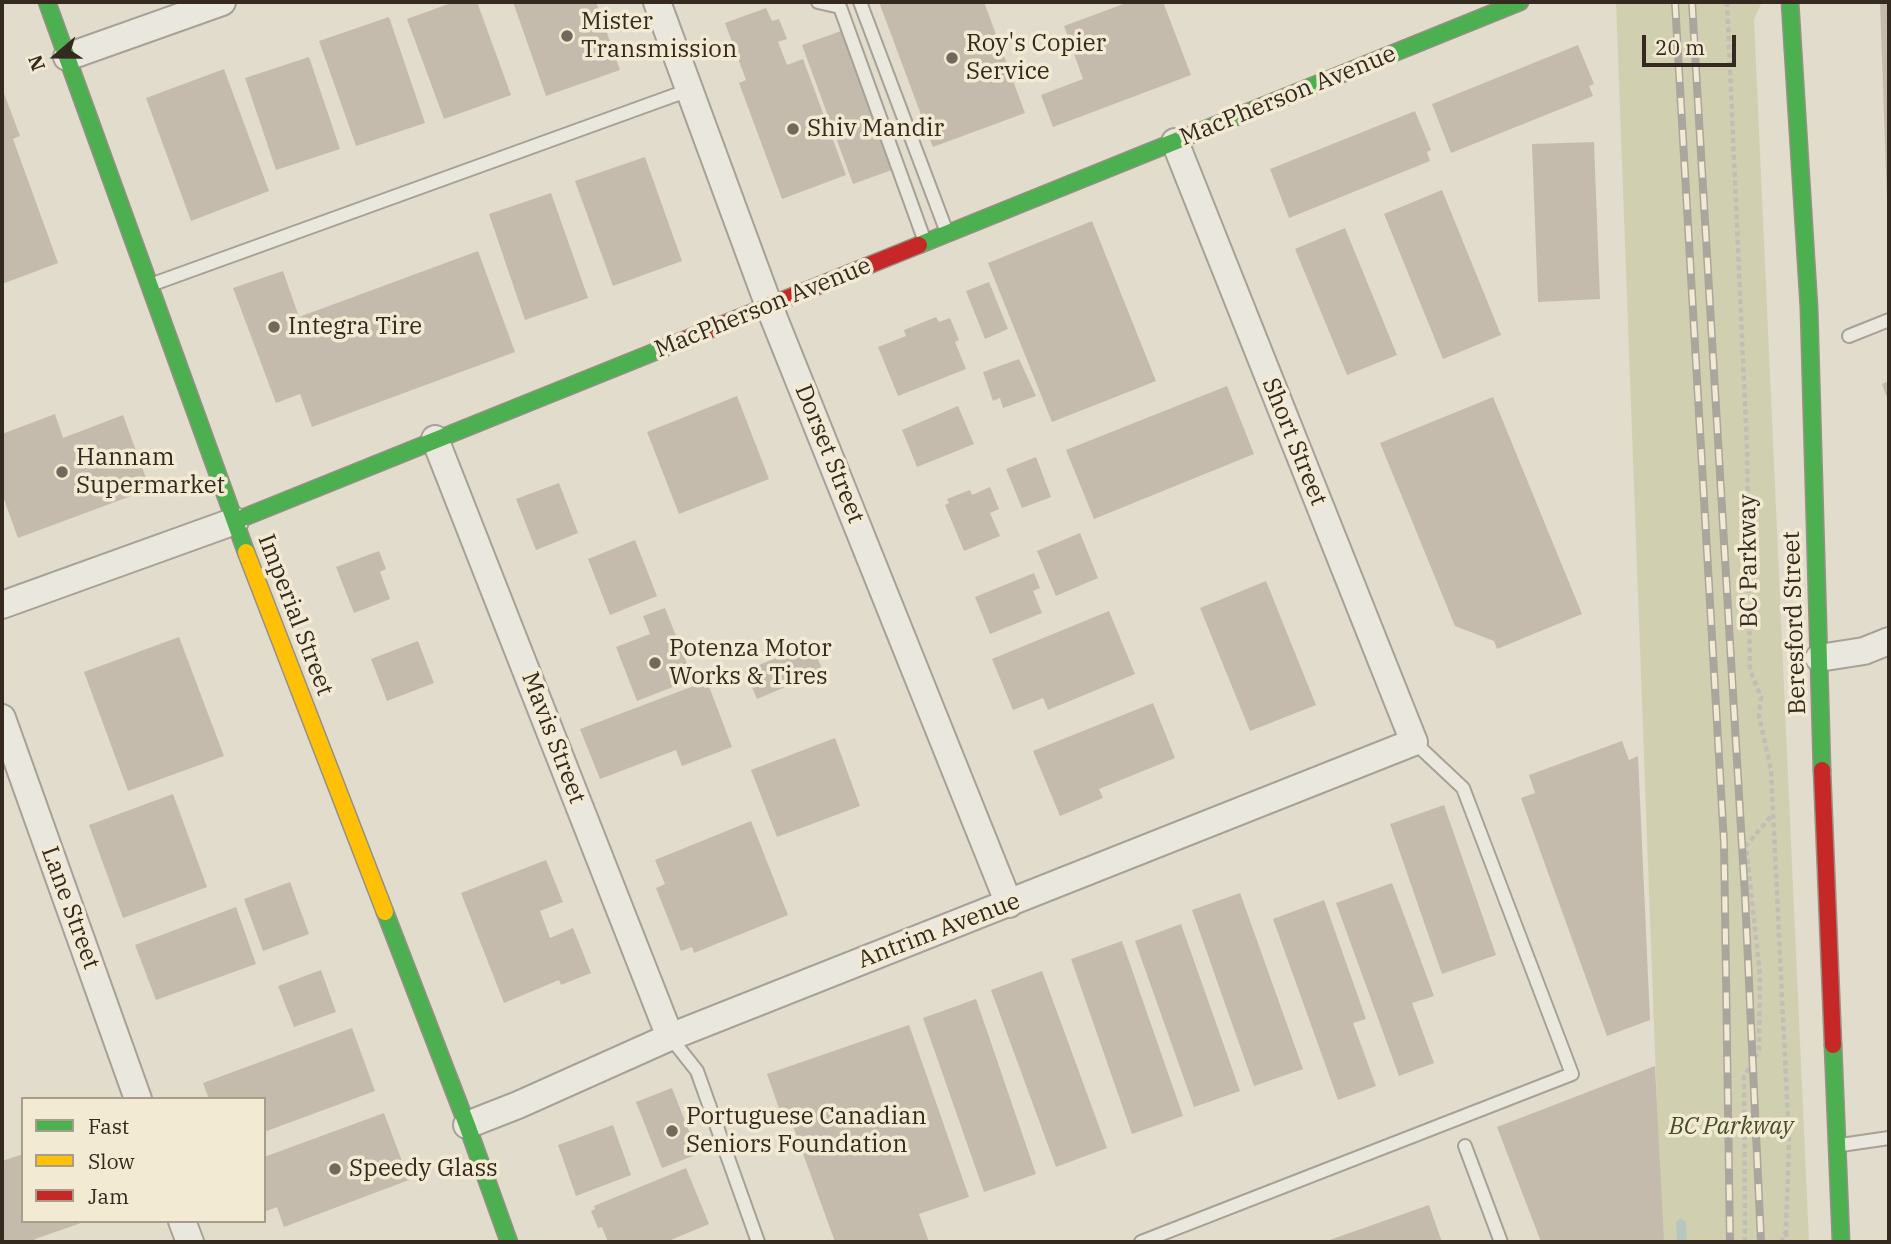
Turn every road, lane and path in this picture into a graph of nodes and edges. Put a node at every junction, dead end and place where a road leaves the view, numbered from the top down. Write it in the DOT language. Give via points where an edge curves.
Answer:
graph roads {
  1 [pos="47,2"];
  2 [pos="222,2"];
  3 [pos="657,2"];
  4 [pos="818,2"];
  5 [pos="860,2"];
  6 [pos="1520,2"];
  7 [pos="1727,2"];
  8 [pos="1790,2"];
  9 [pos="67,57"];
  10 [pos="689,90"];
  11 [pos="1175,142"];
  12 [pos="947,234"];
  13 [pos="926,243"];
  14 [pos="149,285"];
  15 [pos="769,306"];
  16 [pos="1889,320"];
  17 [pos="1849,337"];
  18 [pos="435,439"];
  19 [pos="235,521"];
  20 [pos="2,605"];
  21 [pos="1889,641"];
  22 [pos="1819,658"];
  23 [pos="2,718"];
  24 [pos="1414,742"];
  25 [pos="1772,814"];
  26 [pos="1009,904"];
  27 [pos="670,1037"];
  28 [pos="137,1097"];
  29 [pos="467,1125"];
  30 [pos="1889,1138"];
  31 [pos="1836,1145"];
  32 [pos="1465,1146"];
  33 [pos="183,1223"];
  34 [pos="1786,1231"];
  35 [pos="190,1242"];
  36 [pos="509,1242"];
  37 [pos="758,1242"];
  38 [pos="1141,1242"];
  39 [pos="1501,1242"];
  40 [pos="1745,1242"];
  41 [pos="1781,1242"];
  42 [pos="1787,1242"];
  43 [pos="1841,1242"];
  1 -- 9 [label="street, Imperial Street"];
  2 -- 9 [label="street"];
  3 -- 10 [label="street, Dorset Street"];
  4 -- 13 [label="lane" via="840,8"];
  5 -- 12 [label="lane"];
  6 -- 11 [label="street, MacPherson Avenue"];
  7 -- 25 [label="path, BC Parkway" via="1747,449 1750,670 1761,696 1759,716 1770,769"];
  8 -- 22 [label="street, Beresford Street" via="1809,308"];
  9 -- 14 [label="street, Imperial Street"];
  10 -- 14 [label="lane"];
  10 -- 15 [label="street, Dorset Street"];
  11 -- 12 [label="street, MacPherson Avenue"];
  11 -- 24 [label="street, Short Street"];
  12 -- 13 [label="street, MacPherson Avenue"];
  13 -- 15 [label="street, MacPherson Avenue"];
  14 -- 19 [label="street, Imperial Street"];
  15 -- 18 [label="street, MacPherson Avenue"];
  15 -- 26 [label="street, Dorset Street"];
  16 -- 17 [label="lane"];
  18 -- 19 [label="street, MacPherson Avenue"];
  18 -- 27 [label="street, Mavis Street"];
  19 -- 20 [label="street, MacPherson Avenue"];
  19 -- 29 [label="street, Imperial Street"];
  21 -- 22 [label="street" via="1864,651"];
  22 -- 31 [label="street, Beresford Street"];
  23 -- 28 [label="street, Lane Street"];
  24 -- 26 [label="street, Antrim Avenue"];
  24 -- 38 [label="lane" via="1463,788 1572,1074"];
  25 -- 34 [label="path, BC Parkway" via="1789,1141"];
  25 -- 40 [label="path" via="1746,846 1760,975 1759,1050 1744,1077"];
  26 -- 27 [label="street, Antrim Avenue"];
  27 -- 29 [label="street, Antrim Avenue"];
  27 -- 37 [label="lane" via="697,1071"];
  29 -- 36 [label="street, Imperial Street"];
  30 -- 31 [label="lane"];
  31 -- 43 [label="street, Beresford Street"];
  32 -- 39 [label="lane"];
  33 -- 35 [label="street"];
  34 -- 41 [label="path, BC Parkway"];
  34 -- 42 [label="path"];
}
